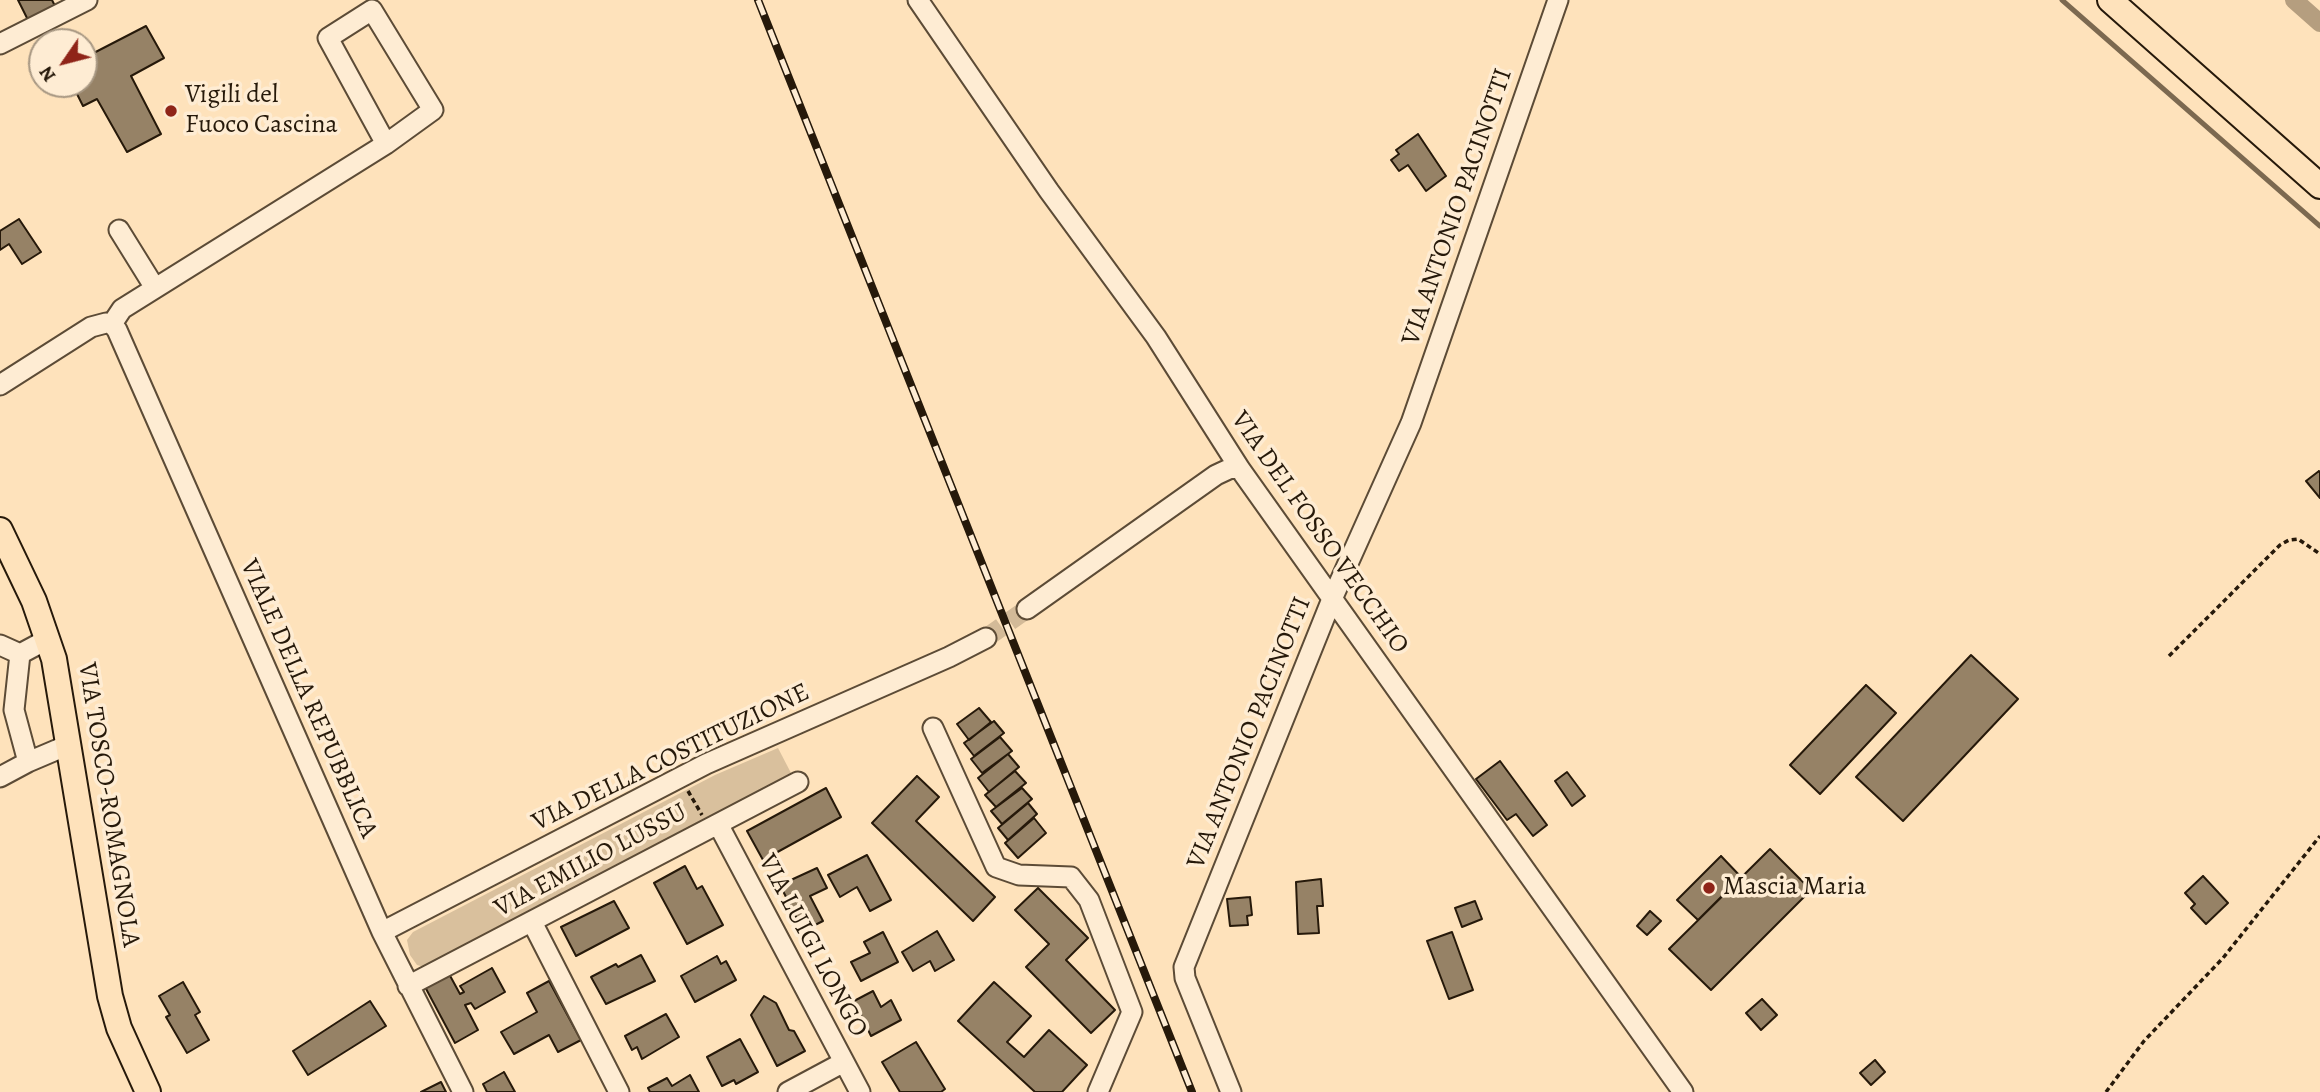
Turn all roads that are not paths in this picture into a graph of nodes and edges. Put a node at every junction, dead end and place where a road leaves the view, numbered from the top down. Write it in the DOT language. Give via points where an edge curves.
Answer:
graph roads {
  1 [pos="87,0"];
  2 [pos="918,0"];
  3 [pos="1558,0"];
  4 [pos="2110,0"];
  5 [pos="0,44"];
  6 [pos="386,144"];
  7 [pos="2320,186"];
  8 [pos="119,230"];
  9 [pos="155,288"];
  10 [pos="112,324"];
  11 [pos="0,385"];
  12 [pos="1240,469"];
  13 [pos="0,530"];
  14 [pos="1332,599"];
  15 [pos="1027,609"];
  16 [pos="986,638"];
  17 [pos="48,639"];
  18 [pos="0,645"];
  19 [pos="20,654"];
  20 [pos="0,683"];
  21 [pos="14,710"];
  22 [pos="933,728"];
  23 [pos="68,745"];
  24 [pos="28,762"];
  25 [pos="0,777"];
  26 [pos="798,782"];
  27 [pos="714,827"];
  28 [pos="532,922"];
  29 [pos="382,932"];
  30 [pos="408,986"];
  31 [pos="844,1062"];
  32 [pos="148,1092"];
  33 [pos="463,1092"];
  34 [pos="619,1092"];
  35 [pos="788,1092"];
  36 [pos="860,1092"];
  37 [pos="1098,1092"];
  38 [pos="1231,1092"];
  39 [pos="1683,1092"];
  1 -- 5 [label="street"];
  2 -- 12 [label="street, VIA DEL FOSSO VECCHIO" via="1156,337"];
  3 -- 14 [label="street, VIA ANTONIO PACINOTTI" via="1411,424"];
  4 -- 7 [label="main road"];
  6 -- 6 [label="street" via="328,38 372,10 433,110"];
  6 -- 9 [label="street"];
  8 -- 9 [label="street"];
  9 -- 10 [label="street" via="122,310"];
  10 -- 11 [label="street" via="91,327"];
  10 -- 29 [label="street, VIALE DELLA REPUBBLICA"];
  12 -- 14 [label="street, VIA DEL FOSSO VECCHIO"];
  12 -- 15 [label="street" via="1216,475"];
  13 -- 17 [label="main road, VIA TOSCO-ROMAGNOLA"];
  14 -- 38 [label="street, VIA ANTONIO PACINOTTI" via="1184,967"];
  14 -- 39 [label="street, VIA DEL FOSSO VECCHIO"];
  16 -- 29 [label="street, VIA DELLA COSTITUZIONE" via="681,777"];
  17 -- 19 [label="street"];
  17 -- 23 [label="main road, VIA TOSCO-ROMAGNOLA"];
  18 -- 19 [label="street"];
  19 -- 21 [label="street"];
  20 -- 21 [label="street"];
  21 -- 24 [label="street"];
  22 -- 37 [label="street" via="996,867 1019,875 1071,877 1089,900 1132,1012"];
  23 -- 24 [label="street"];
  23 -- 32 [label="main road, VIA TOSCO-ROMAGNOLA" via="110,996"];
  24 -- 25 [label="street"];
  26 -- 27 [label="street, VIA EMILIO LUSSU"];
  27 -- 28 [label="street, VIA EMILIO LUSSU"];
  27 -- 31 [label="street, VIA LUIGI LONGO"];
  28 -- 30 [label="street, VIA EMILIO LUSSU"];
  28 -- 34 [label="street"];
  29 -- 30 [label="street, VIALE DELLA REPUBBLICA"];
  30 -- 33 [label="street, VIALE DELLA REPUBBLICA"];
  31 -- 35 [label="street"];
  31 -- 36 [label="street, VIA LUIGI LONGO"];
}
